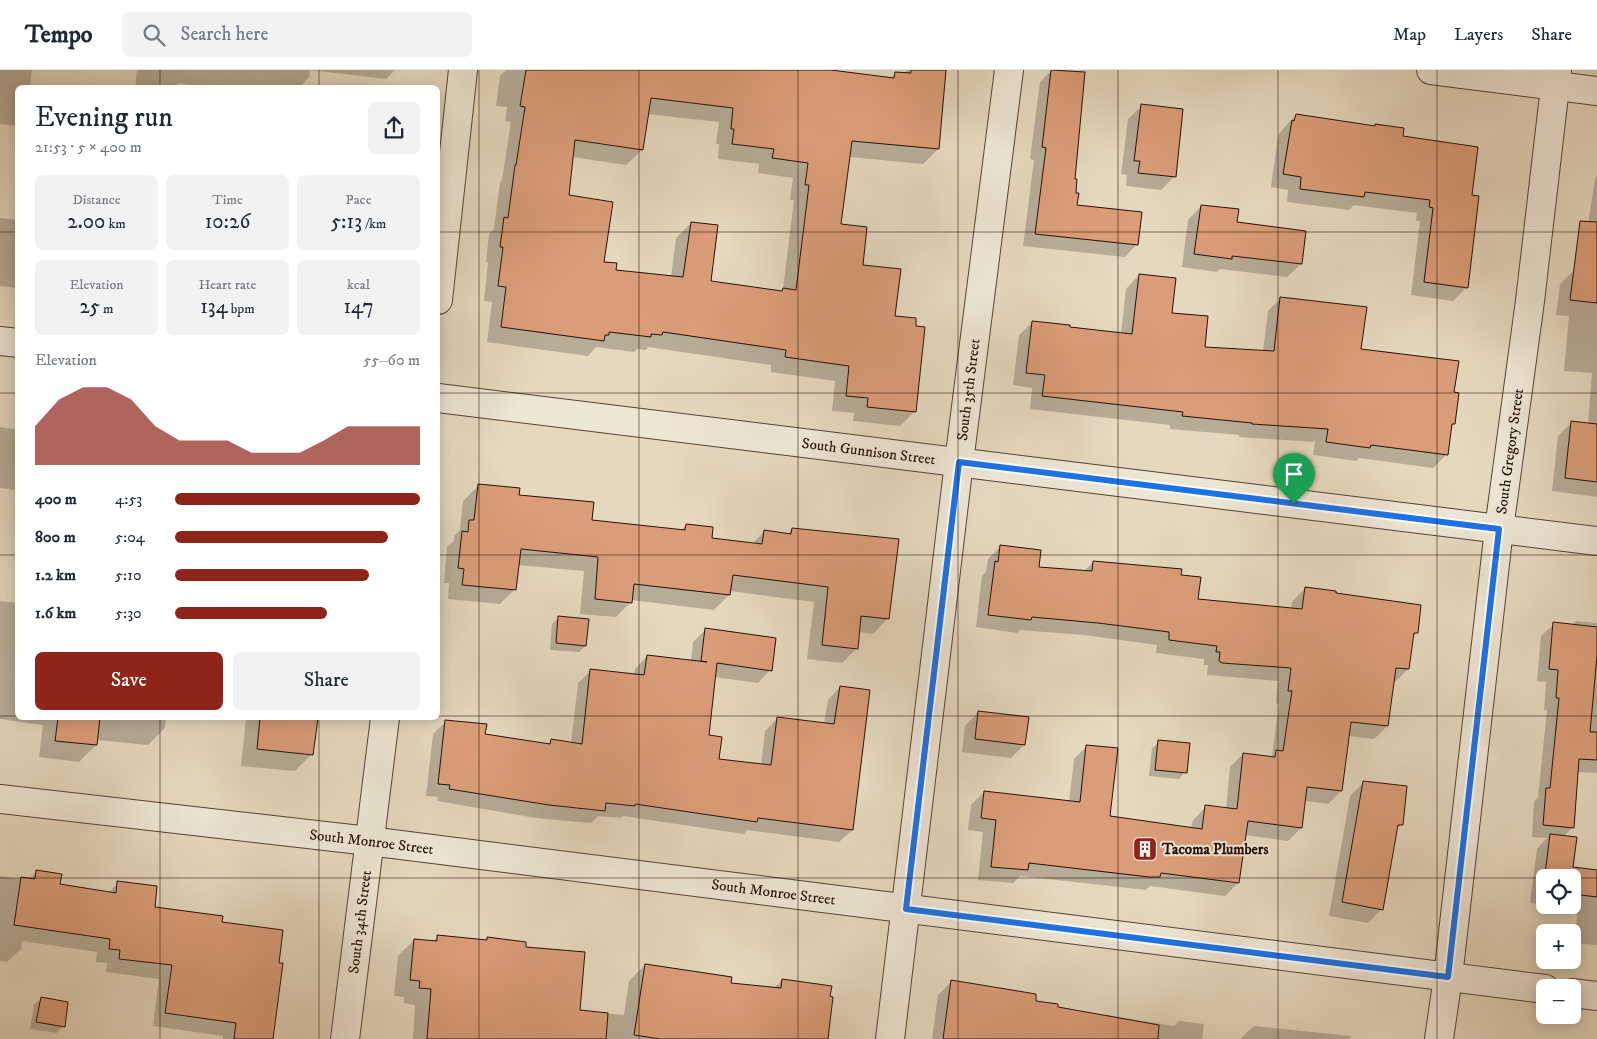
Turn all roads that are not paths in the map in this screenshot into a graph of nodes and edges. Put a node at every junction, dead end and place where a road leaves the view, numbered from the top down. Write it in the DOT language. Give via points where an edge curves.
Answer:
graph roads {
  1 [pos="463,70"];
  2 [pos="1009,70"];
  3 [pos="1431,70"];
  4 [pos="1556,78"];
  5 [pos="1597,91"];
  6 [pos="440,282"];
  7 [pos="0,341"];
  8 [pos="15,343"];
  9 [pos="440,398"];
  10 [pos="959,462"];
  11 [pos="1499,529"];
  12 [pos="1597,541"];
  13 [pos="385,720"];
  14 [pos="0,800"];
  15 [pos="369,841"];
  16 [pos="906,909"];
  17 [pos="1448,977"];
  18 [pos="1536,988"];
  19 [pos="1581,993"];
  20 [pos="1597,996"];
  21 [pos="345,1039"];
  22 [pos="890,1039"];
  23 [pos="1438,1039"];
  1 -- 6 [label="street"];
  2 -- 10 [label="street, South 35th Street"];
  3 -- 4 [label="street"];
  4 -- 5 [label="street"];
  4 -- 11 [label="street, South Gregory Street"];
  7 -- 8 [label="street"];
  9 -- 10 [label="street, South Gunnison Street"];
  10 -- 11 [label="street, South Gunnison Street"];
  10 -- 16 [label="street, South 35th Street"];
  11 -- 12 [label="street, South Gunnison Street"];
  11 -- 17 [label="street, South Gregory Street"];
  13 -- 15 [label="street, South 34th Street"];
  14 -- 15 [label="street, South Monroe Street"];
  15 -- 16 [label="street, South Monroe Street"];
  15 -- 21 [label="street, South 34th Street"];
  16 -- 17 [label="street, South Monroe Street"];
  16 -- 22 [label="street, South 35th Street"];
  17 -- 18 [label="street, South Monroe Street"];
  17 -- 23 [label="street, South Gregory Street"];
  19 -- 20 [label="street"];
}
